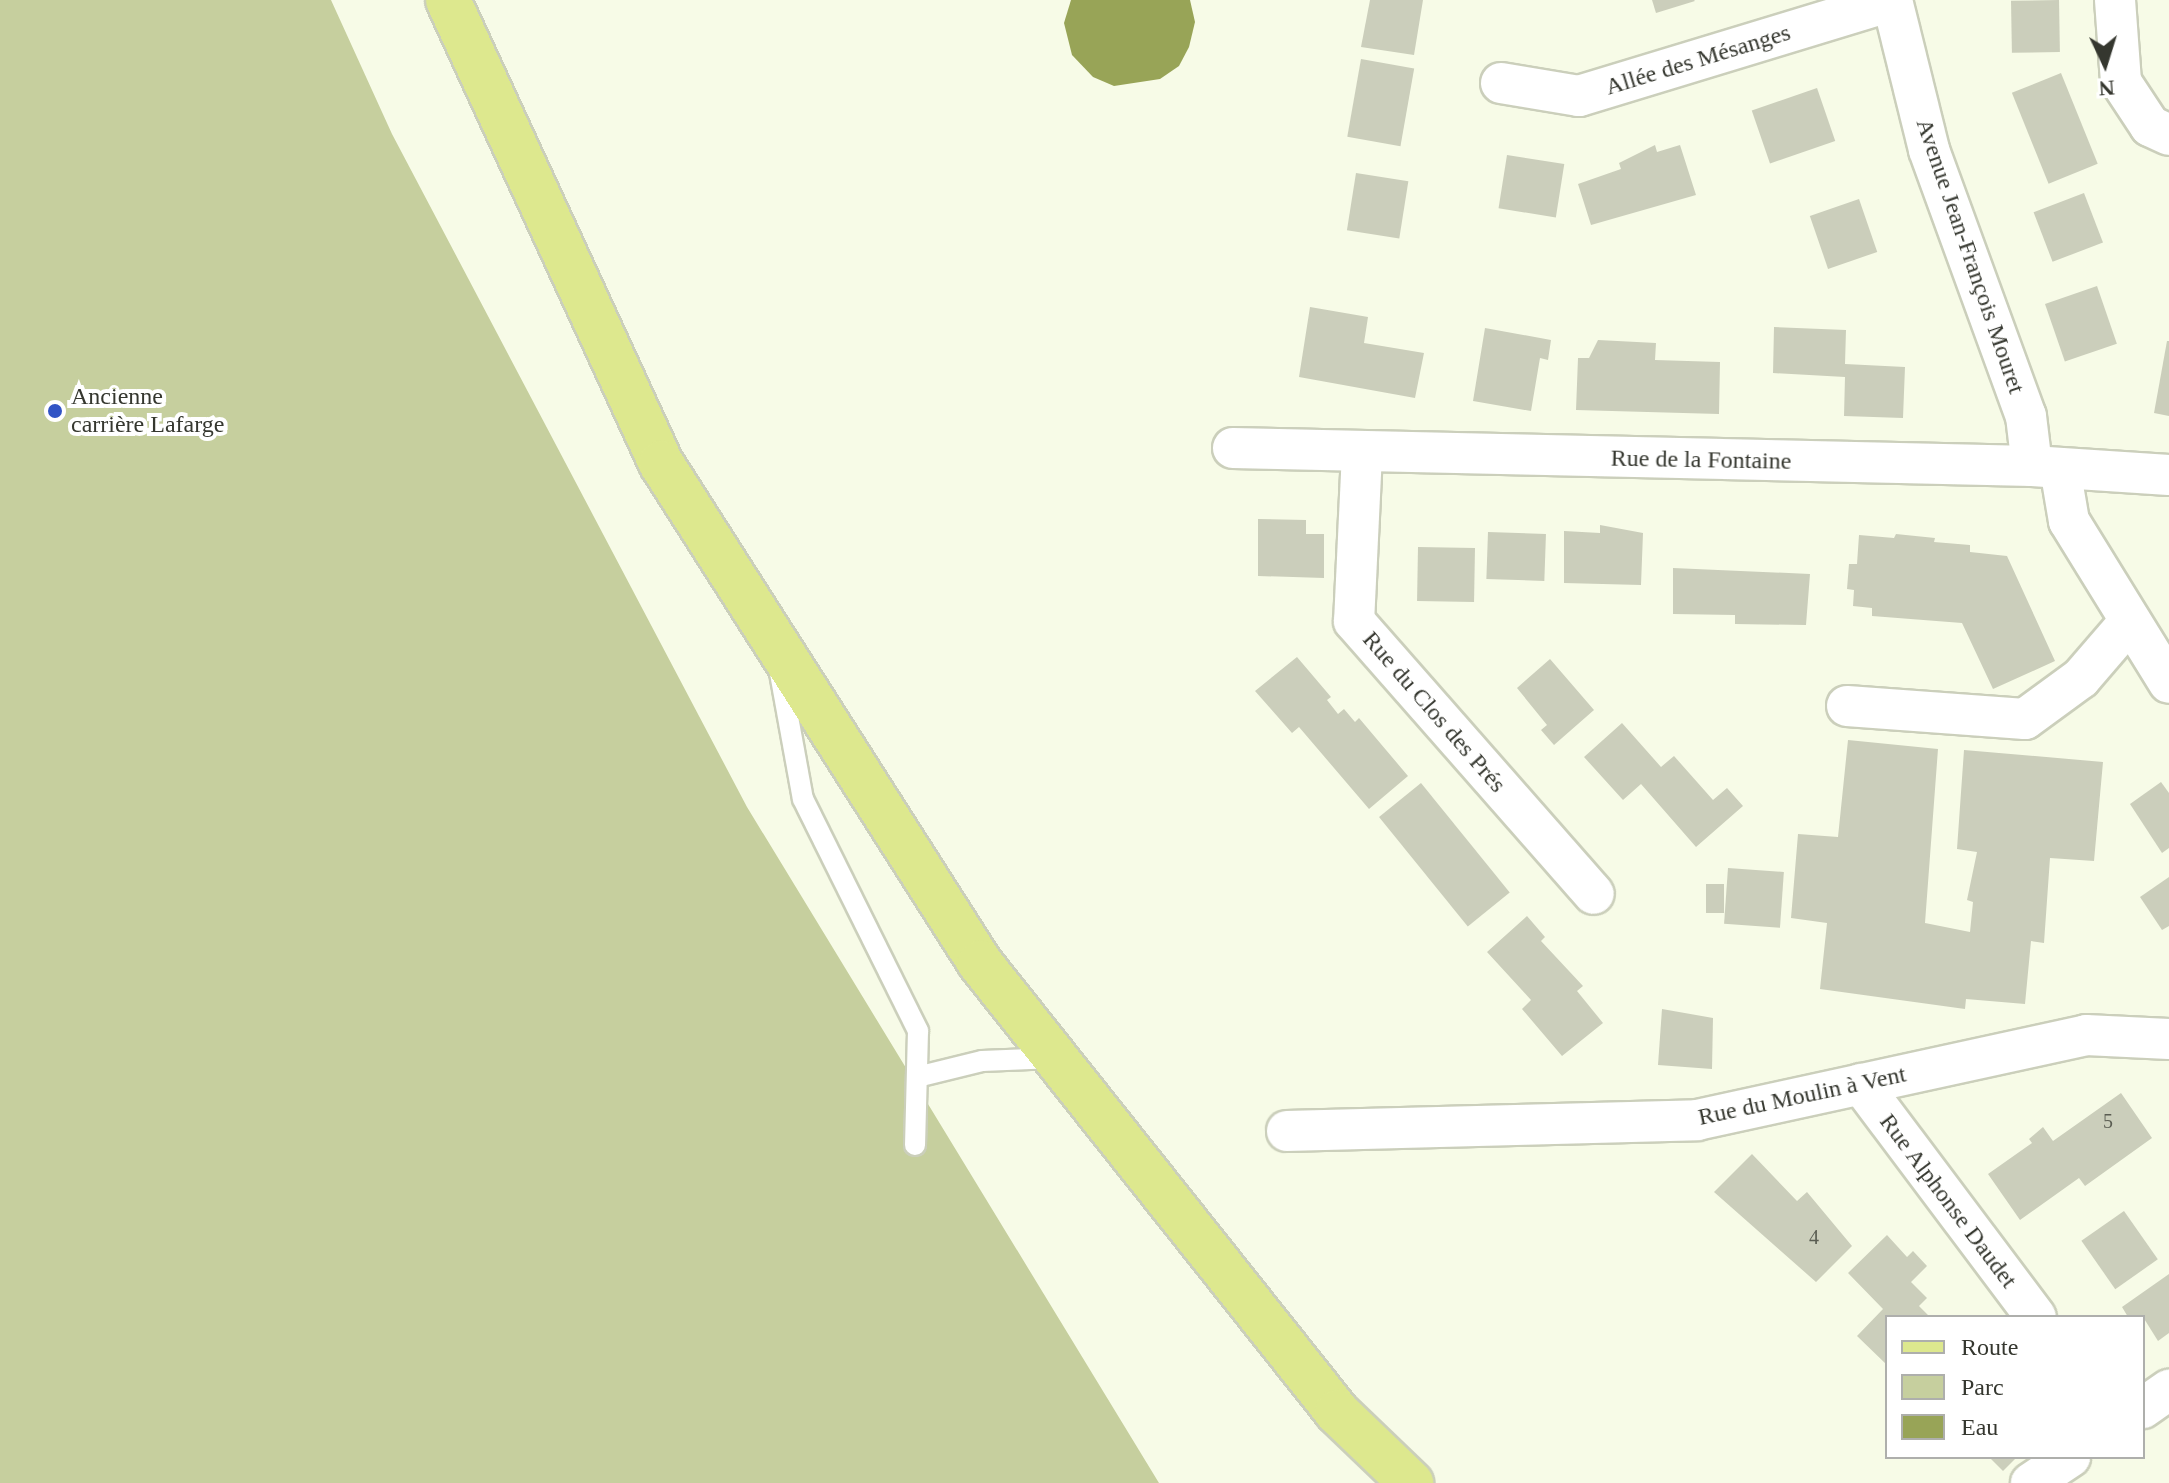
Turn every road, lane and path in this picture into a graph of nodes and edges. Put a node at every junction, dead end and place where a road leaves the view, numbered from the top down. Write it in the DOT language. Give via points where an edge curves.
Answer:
graph roads {
  1 [pos="448,0"];
  2 [pos="1892,0"];
  3 [pos="2115,0"];
  4 [pos="1501,83"];
  5 [pos="2169,135"];
  6 [pos="1233,448"];
  7 [pos="1362,453"];
  8 [pos="2046,467"];
  9 [pos="2169,475"];
  10 [pos="2130,621"];
  11 [pos="774,641"];
  12 [pos="2169,683"];
  13 [pos="1847,706"];
  14 [pos="1594,894"];
  15 [pos="2169,1039"];
  16 [pos="1055,1058"];
  17 [pos="917,1077"];
  18 [pos="1861,1084"];
  19 [pos="1287,1131"];
  20 [pos="915,1145"];
  21 [pos="2034,1315"];
  22 [pos="2169,1390"];
  23 [pos="2145,1407"];
  24 [pos="2067,1459"];
  25 [pos="1411,1483"];
  26 [pos="2031,1483"];
  1 -- 11 [label="main road" via="661,463"];
  2 -- 4 [label="street, Allée des Mésanges" via="1579,96"];
  2 -- 8 [label="street, Avenue Jean-François Mouret" via="1929,150"];
  3 -- 5 [label="street" via="2121,82 2150,126"];
  6 -- 7 [label="street, Rue de la Fontaine"];
  7 -- 8 [label="street, Rue de la Fontaine"];
  7 -- 14 [label="street, Rue du Clos des Prés" via="1354,621"];
  8 -- 9 [label="street, Rue de la Fontaine"];
  8 -- 10 [label="street, Avenue Jean-François Mouret" via="2069,521"];
  10 -- 12 [label="street, Avenue Jean-François Mouret"];
  10 -- 13 [label="street" via="2081,678 2025,719"];
  11 -- 16 [label="main road" via="980,963"];
  11 -- 17 [label="lane" via="803,799 918,1031"];
  15 -- 18 [label="street, Rue du Moulin à Vent" via="2086,1035"];
  16 -- 17 [label="lane" via="982,1061"];
  16 -- 25 [label="main road" via="1337,1412"];
  17 -- 20 [label="lane"];
  18 -- 19 [label="street, Rue du Moulin à Vent" via="1697,1120"];
  18 -- 21 [label="street, Rue Alphonse Daudet"];
  22 -- 23 [label="street"];
  24 -- 26 [label="street"];
}
